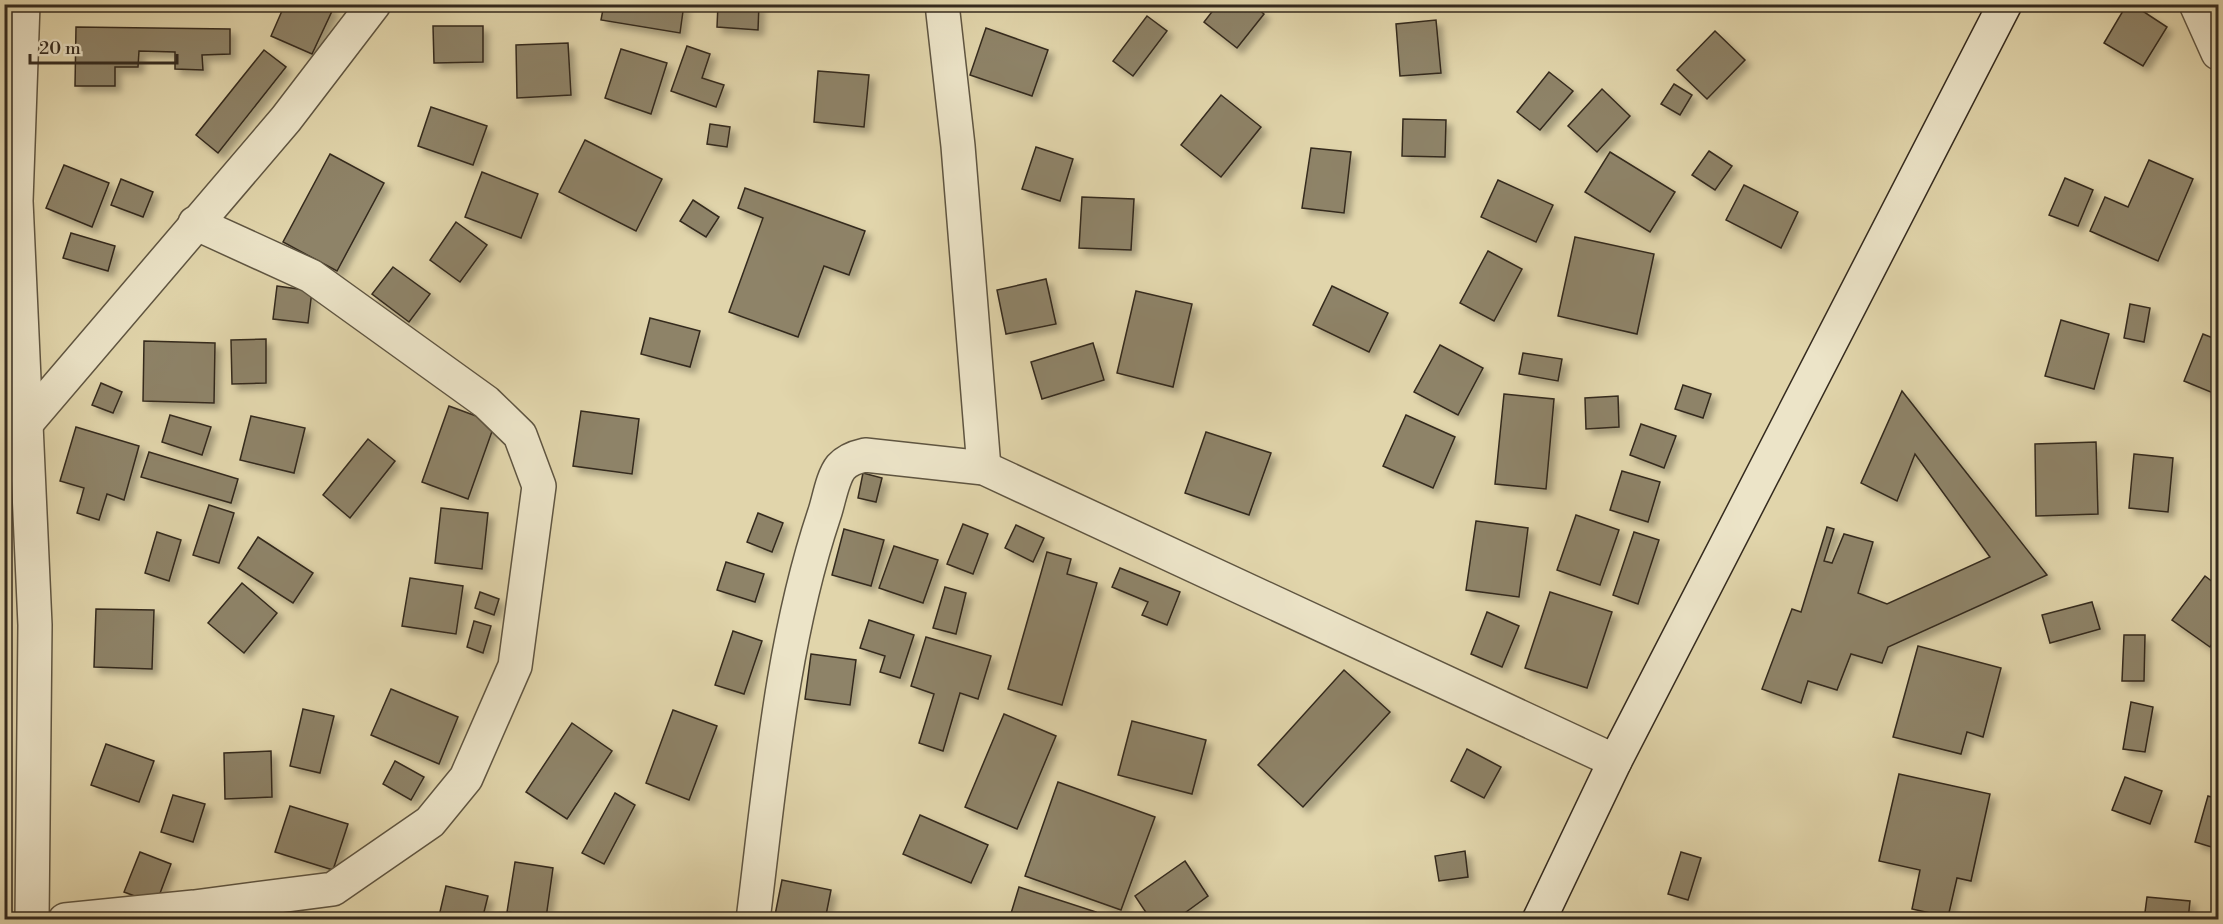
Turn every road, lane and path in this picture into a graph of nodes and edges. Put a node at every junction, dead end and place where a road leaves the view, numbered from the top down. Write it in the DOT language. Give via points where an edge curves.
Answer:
graph roads {
  1 [pos="23,4"];
  2 [pos="374,4"];
  3 [pos="942,4"];
  4 [pos="2006,4"];
  5 [pos="2196,4"];
  6 [pos="2218,53"];
  7 [pos="10,201"];
  8 [pos="195,222"];
  9 [pos="14,436"];
  10 [pos="984,468"];
  11 [pos="1615,761"];
  12 [pos="32,920"];
  13 [pos="65,920"];
  14 [pos="753,920"];
  15 [pos="1539,920"];
  1 -- 7 [label="street"];
  2 -- 8 [label="street" via="286,118"];
  3 -- 10 [label="street" via="958,146"];
  4 -- 11 [label="street"];
  5 -- 6 [label="street"];
  7 -- 9 [label="street"];
  8 -- 9 [label="street"];
  8 -- 13 [label="street" via="311,276 486,402 520,435 539,486 515,666 466,778 438,813 333,889"];
  9 -- 12 [label="street" via="35,625"];
  10 -- 11 [label="street"];
  10 -- 14 [label="street" via="865,455 840,468 816,538 796,622"];
  11 -- 15 [label="street"];
}
